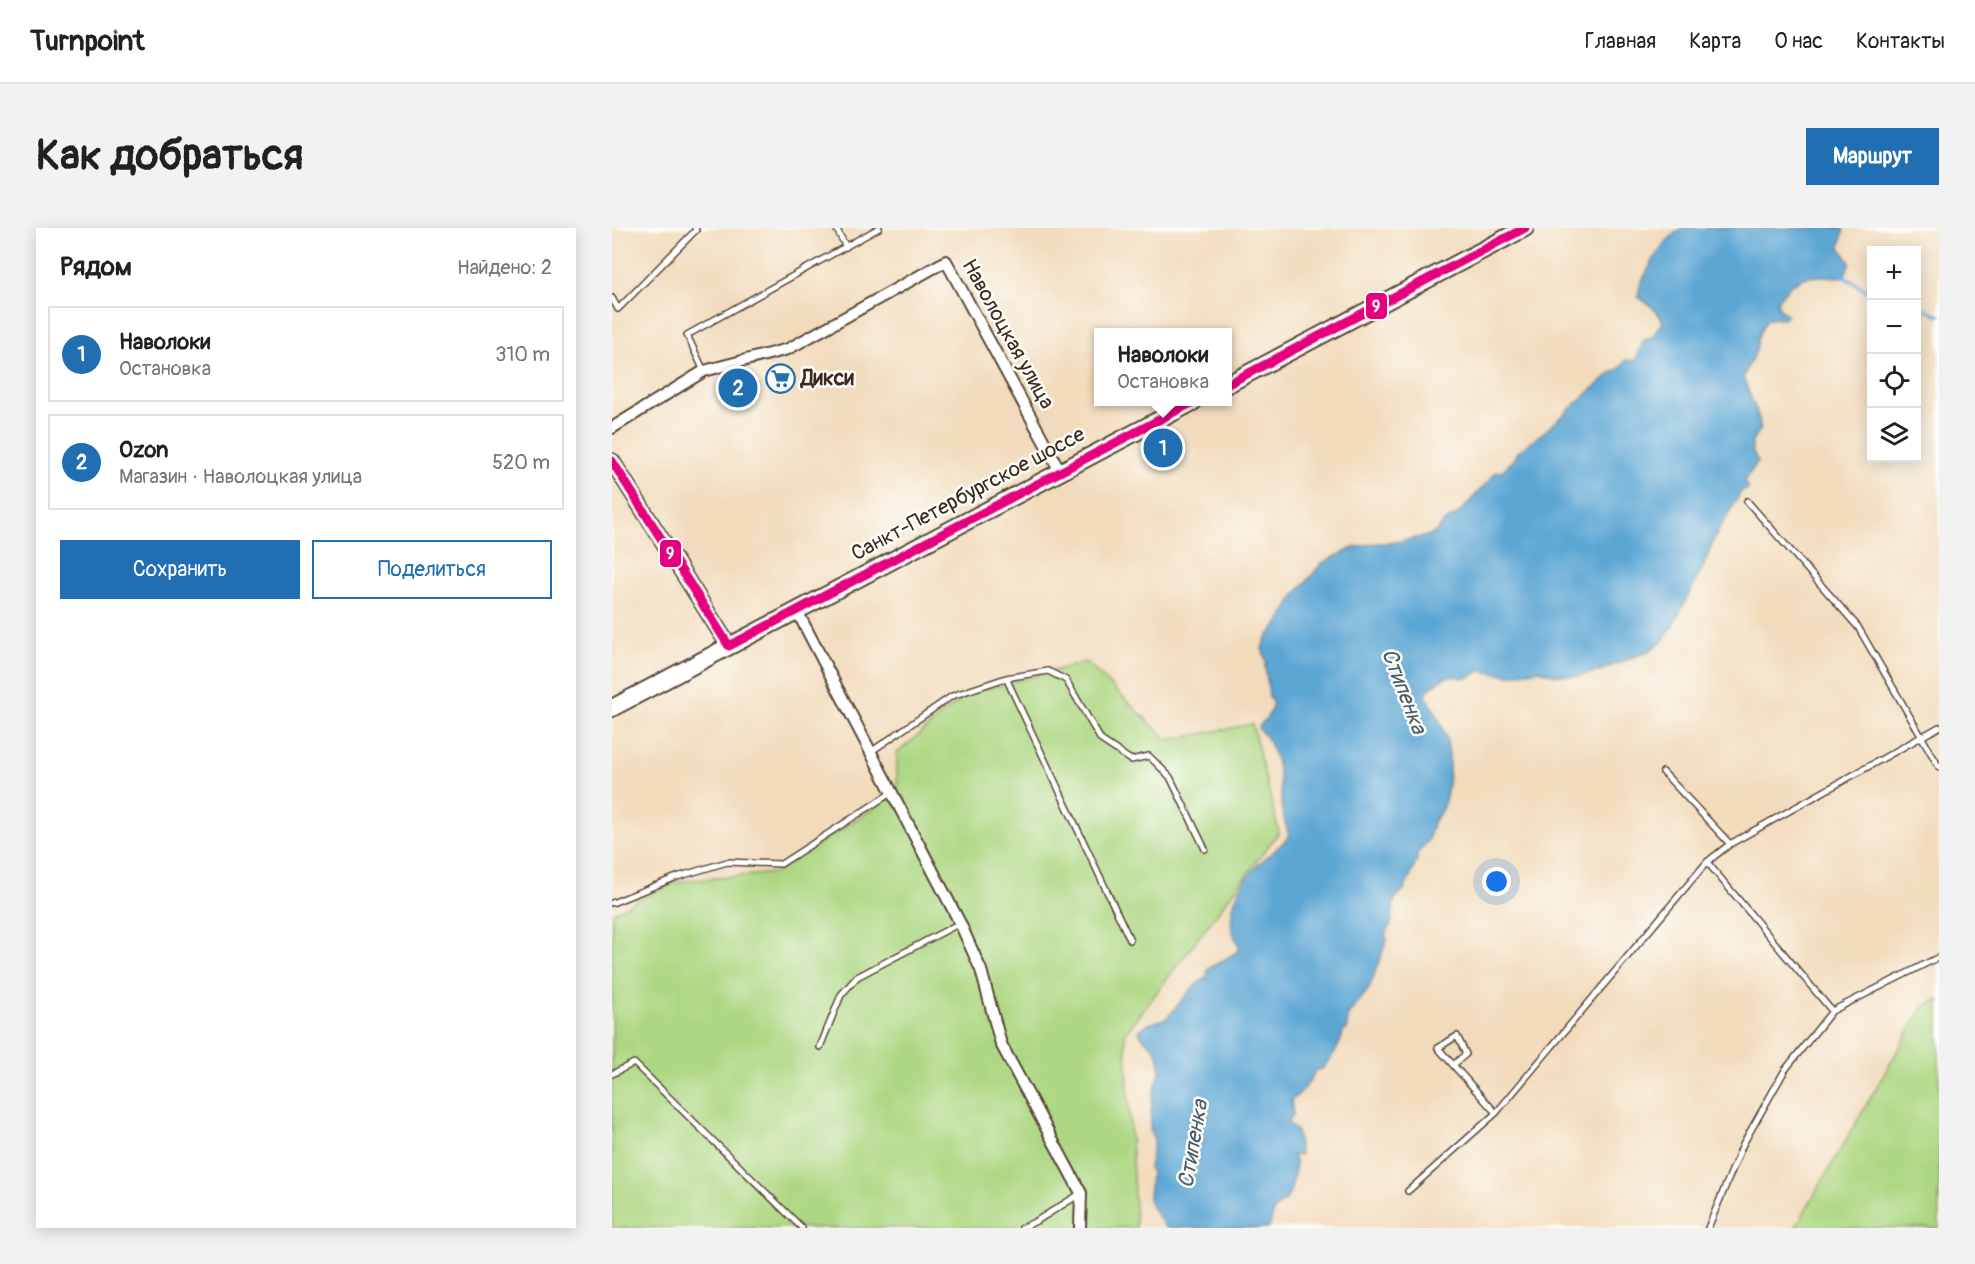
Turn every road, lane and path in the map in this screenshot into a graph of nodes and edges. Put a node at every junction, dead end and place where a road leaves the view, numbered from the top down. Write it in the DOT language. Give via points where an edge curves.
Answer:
graph roads {
  1 [pos="695,228"];
  2 [pos="836,228"];
  3 [pos="879,228"];
  4 [pos="1522,229"];
  5 [pos="846,247"];
  6 [pos="612,298"];
  7 [pos="704,371"];
  8 [pos="1232,381"];
  9 [pos="1185,406"];
  10 [pos="612,428"];
  11 [pos="612,461"];
  12 [pos="1060,471"];
  13 [pos="1747,501"];
  14 [pos="797,611"];
  15 [pos="729,646"];
  16 [pos="1006,678"];
  17 [pos="612,708"];
  18 [pos="1939,727"];
  19 [pos="1922,735"];
  20 [pos="872,751"];
  21 [pos="1939,767"];
  22 [pos="1663,772"];
  23 [pos="893,793"];
  24 [pos="1730,844"];
  25 [pos="1205,849"];
  26 [pos="1707,862"];
  27 [pos="612,903"];
  28 [pos="960,923"];
  29 [pos="1130,940"];
  30 [pos="1939,957"];
  31 [pos="1832,1011"];
  32 [pos="820,1047"];
  33 [pos="1453,1065"];
  34 [pos="612,1074"];
  35 [pos="1496,1113"];
  36 [pos="1408,1191"];
  37 [pos="1081,1193"];
  38 [pos="802,1228"];
  39 [pos="1022,1228"];
  40 [pos="1080,1228"];
  41 [pos="1708,1228"];
  1 -- 6 [label="lane" via="618,309"];
  2 -- 5 [label="lane"];
  3 -- 5 [label="lane"];
  4 -- 8 [label="main road"];
  5 -- 7 [label="lane" via="687,335"];
  7 -- 10 [label="street, Наволоцкая улица"];
  7 -- 12 [label="street, Наволоцкая улица" via="788,349 946,261"];
  9 -- 12 [label="main road, Санкт-Петербургское шоссе"];
  11 -- 15 [label="street"];
  12 -- 14 [label="main road, Санкт-Петербургское шоссе"];
  13 -- 19 [label="lane" via="1858,627"];
  14 -- 15 [label="main road, Санкт-Петербургское шоссе"];
  14 -- 20 [label="street"];
  15 -- 17 [label="main road, Санкт-Петербургское шоссе"];
  16 -- 20 [label="lane" via="952,696"];
  16 -- 25 [label="lane" via="1048,671 1065,680 1101,741 1131,760 1149,756 1170,777"];
  16 -- 29 [label="lane"];
  18 -- 19 [label="lane"];
  19 -- 21 [label="lane"];
  19 -- 24 [label="lane"];
  20 -- 23 [label="street"];
  22 -- 24 [label="lane"];
  23 -- 27 [label="lane" via="781,864 728,862"];
  23 -- 28 [label="street"];
  24 -- 26 [label="lane"];
  26 -- 31 [label="lane"];
  26 -- 35 [label="lane"];
  28 -- 32 [label="lane" via="857,977 841,995"];
  28 -- 37 [label="street" via="981,970 1001,1044"];
  30 -- 31 [label="lane"];
  31 -- 41 [label="lane" via="1785,1070 1743,1144"];
  33 -- 33 [label="lane" via="1466,1054 1457,1035 1438,1048"];
  33 -- 35 [label="lane"];
  34 -- 38 [label="lane" via="634,1063"];
  35 -- 36 [label="lane"];
  37 -- 39 [label="lane"];
  37 -- 40 [label="street"];
}
